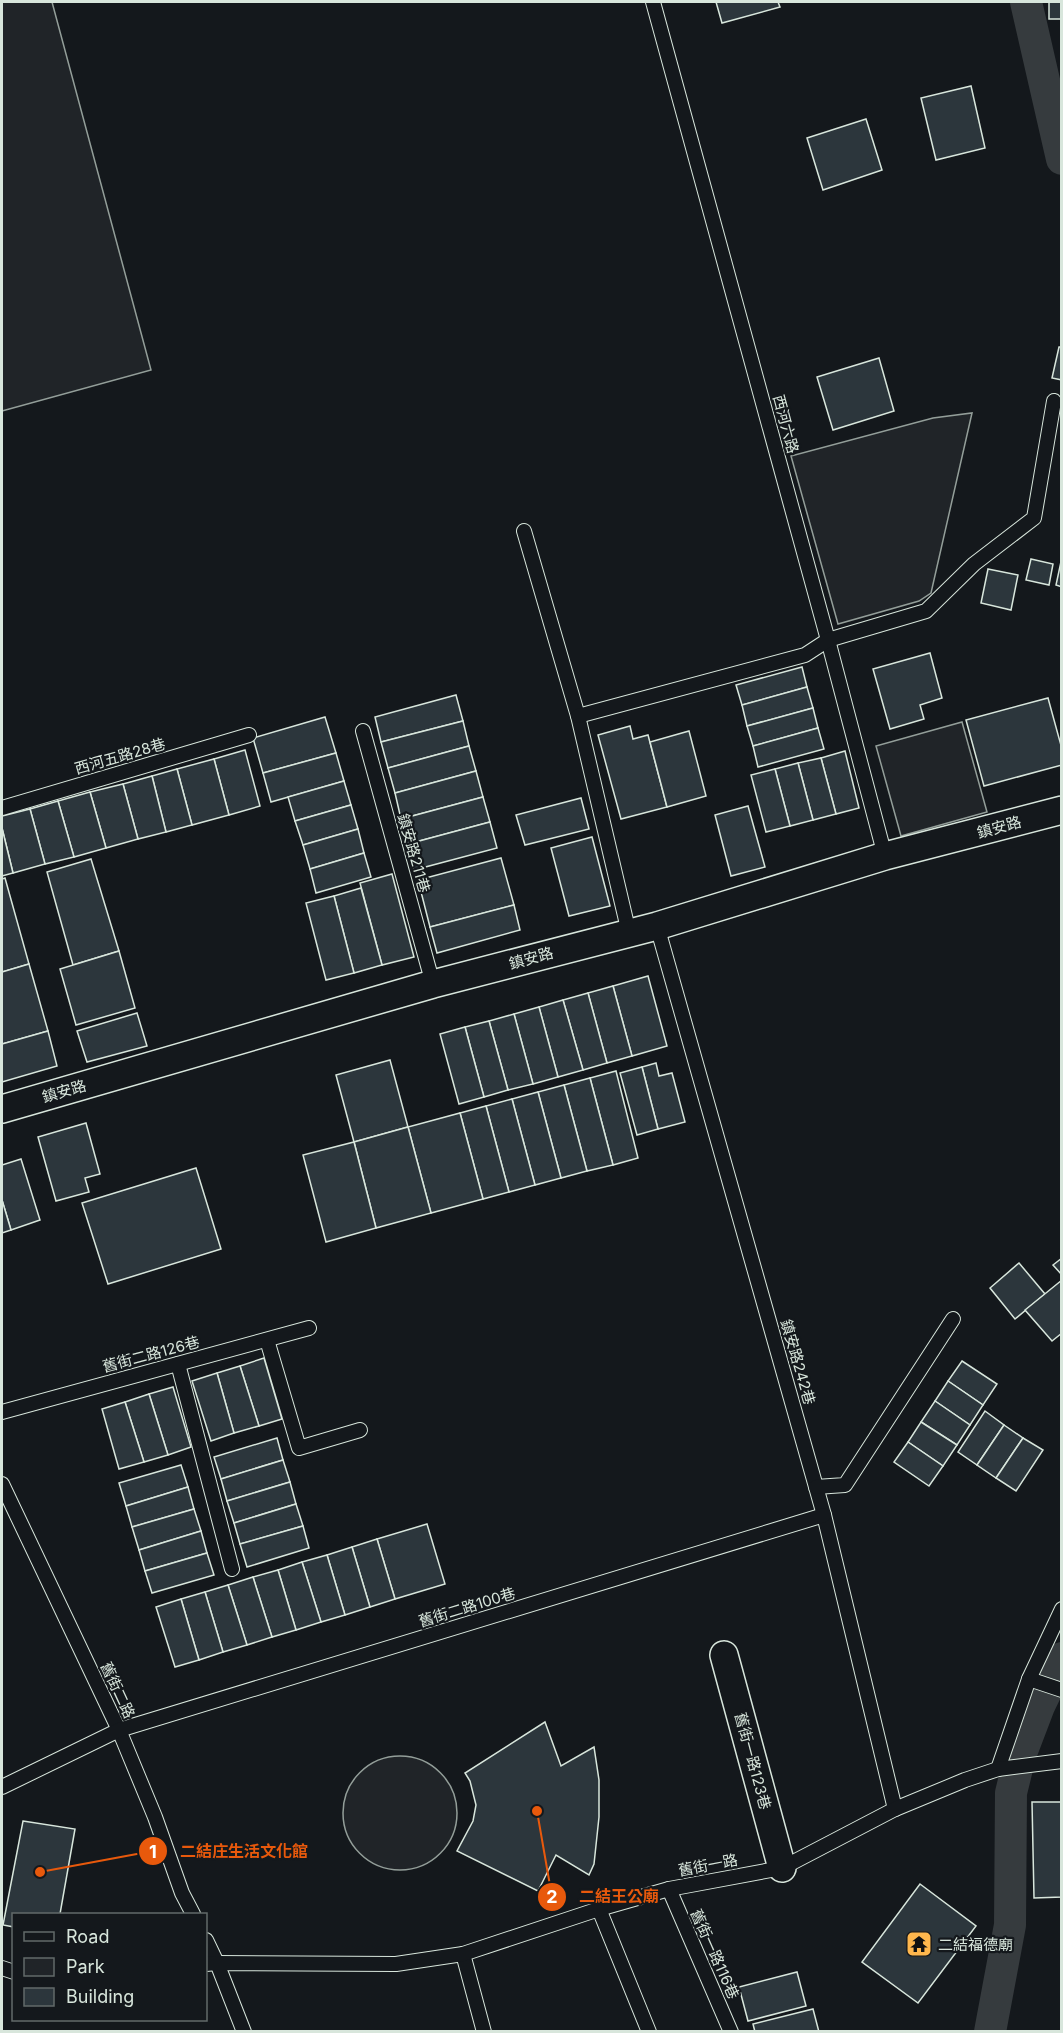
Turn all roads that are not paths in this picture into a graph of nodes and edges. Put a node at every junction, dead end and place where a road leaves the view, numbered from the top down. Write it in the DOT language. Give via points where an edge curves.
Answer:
graph roads {
  1 [pos="653,2"];
  2 [pos="1054,401"];
  3 [pos="524,531"];
  4 [pos="828,640"];
  5 [pos="578,716"];
  6 [pos="363,731"];
  7 [pos="249,735"];
  8 [pos="2,808"];
  9 [pos="1062,810"];
  10 [pos="885,856"];
  11 [pos="657,926"];
  12 [pos="629,933"];
  13 [pos="433,984"];
  14 [pos="2,1109"];
  15 [pos="953,1318"];
  16 [pos="309,1328"];
  17 [pos="267,1340"];
  18 [pos="178,1364"];
  19 [pos="2,1412"];
  20 [pos="360,1430"];
  21 [pos="2,1484"];
  22 [pos="816,1487"];
  23 [pos="824,1515"];
  24 [pos="232,1569"];
  25 [pos="1062,1609"];
  26 [pos="724,1655"];
  27 [pos="1029,1679"];
  28 [pos="1062,1690"];
  29 [pos="119,1730"];
  30 [pos="1062,1761"];
  31 [pos="998,1769"];
  32 [pos="2,1788"];
  33 [pos="895,1809"];
  34 [pos="782,1868"];
  35 [pos="669,1889"];
  36 [pos="599,1910"];
  37 [pos="192,1913"];
  38 [pos="207,1945"];
  39 [pos="463,1954"];
  40 [pos="211,1963"];
  41 [pos="244,2031"];
  42 [pos="484,2031"];
  43 [pos="649,2031"];
  44 [pos="731,2031"];
  1 -- 4 [label="lane, 西河六路"];
  2 -- 4 [label="lane" via="1034,518 974,564 926,611"];
  3 -- 5 [label="lane"];
  4 -- 5 [label="lane" via="805,655"];
  4 -- 10 [label="lane, 西河六路"];
  5 -- 12 [label="lane"];
  6 -- 13 [label="lane, 鎮安路211巷"];
  7 -- 8 [label="lane, 西河五路28巷"];
  9 -- 10 [label="street, 鎮安路"];
  10 -- 11 [label="street, 鎮安路"];
  11 -- 12 [label="street, 鎮安路"];
  11 -- 22 [label="lane, 鎮安路242巷"];
  12 -- 13 [label="street, 鎮安路"];
  13 -- 14 [label="street, 鎮安路"];
  15 -- 22 [label="lane" via="845,1485"];
  16 -- 17 [label="lane, 舊街二路126巷"];
  17 -- 18 [label="lane, 舊街二路126巷"];
  17 -- 20 [label="lane" via="299,1448"];
  18 -- 19 [label="lane, 舊街二路126巷"];
  18 -- 24 [label="lane"];
  21 -- 29 [label="lane, 舊街二路"];
  22 -- 23 [label="lane, 鎮安路242巷"];
  23 -- 29 [label="lane, 舊街二路100巷"];
  23 -- 33 [label="lane, 鎮安路242巷"];
  25 -- 27 [label="lane"];
  26 -- 34 [label="street, 舊街一路123巷"];
  27 -- 28 [label="lane"];
  27 -- 31 [label="lane"];
  29 -- 32 [label="lane, 舊街二路100巷"];
  29 -- 37 [label="lane, 舊街二路"];
  30 -- 31 [label="lane, 舊街一路"];
  31 -- 33 [label="lane, 舊街一路"];
  33 -- 34 [label="lane, 舊街一路"];
  34 -- 35 [label="lane, 舊街一路"];
  35 -- 36 [label="lane, 舊街一路"];
  35 -- 44 [label="lane, 舊街一路116巷"];
  36 -- 39 [label="lane, 舊街一路"];
  36 -- 43 [label="lane"];
  38 -- 40 [label="lane"];
  39 -- 40 [label="lane, 舊街一路" via="396,1964"];
  39 -- 42 [label="lane"];
  40 -- 41 [label="lane"];
}
